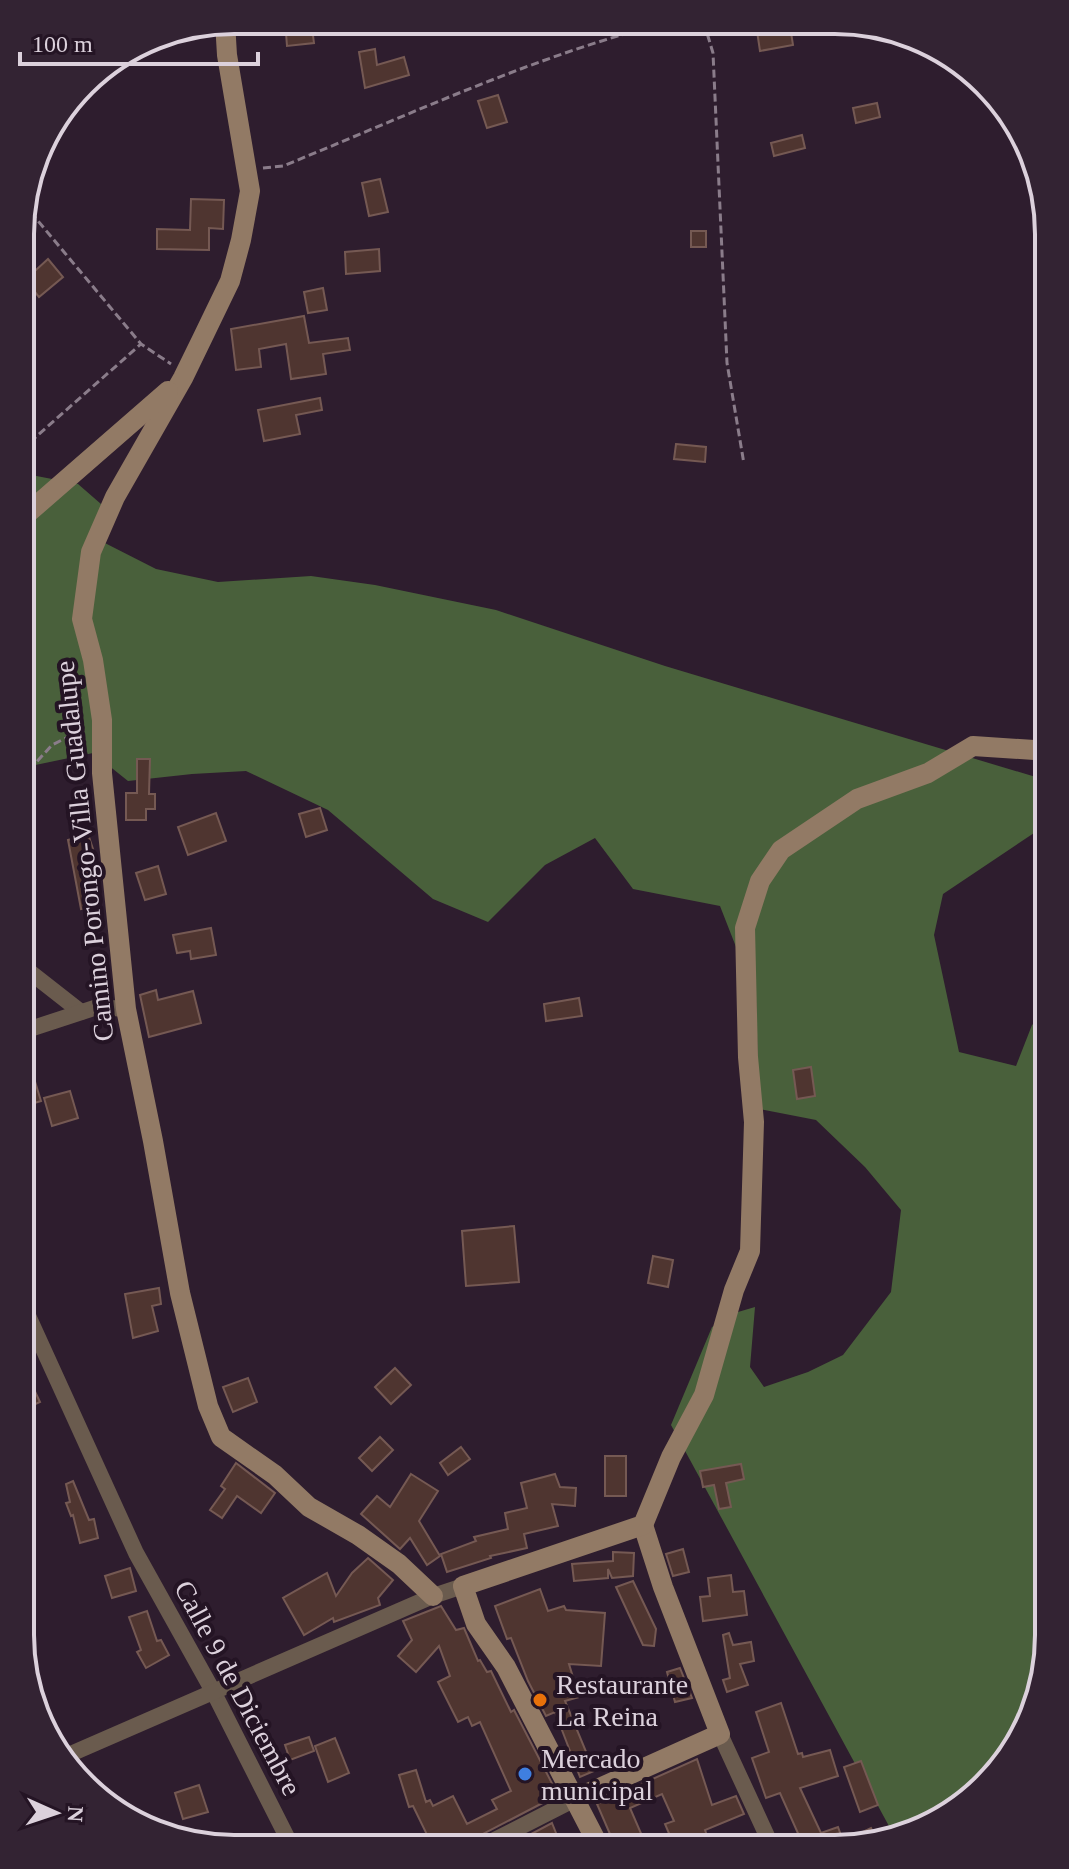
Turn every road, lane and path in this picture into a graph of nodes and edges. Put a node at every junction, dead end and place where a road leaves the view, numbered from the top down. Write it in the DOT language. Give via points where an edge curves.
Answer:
graph roads {
  1 [pos="226,34"];
  2 [pos="620,34"];
  3 [pos="707,34"];
  4 [pos="244,170"];
  5 [pos="35,218"];
  6 [pos="141,344"];
  7 [pos="183,378"];
  8 [pos="34,439"];
  9 [pos="744,464"];
  10 [pos="34,508"];
  11 [pos="102,720"];
  12 [pos="1035,750"];
  13 [pos="34,765"];
  14 [pos="34,975"];
  15 [pos="126,1009"];
  16 [pos="81,1012"];
  17 [pos="34,1028"];
  18 [pos="34,1329"];
  19 [pos="643,1525"];
  20 [pos="463,1586"];
  21 [pos="433,1596"];
  22 [pos="214,1693"];
  23 [pos="720,1734"];
  24 [pos="73,1753"];
  25 [pos="575,1799"];
  26 [pos="286,1835"];
  27 [pos="504,1835"];
  28 [pos="593,1835"];
  29 [pos="767,1835"];
  1 -- 4 [label="street, Camino Porongo-Villa Guadalupe"];
  2 -- 4 [label="path" via="283,166"];
  3 -- 9 [label="path" via="713,53 727,363"];
  4 -- 7 [label="street, Camino Porongo-Villa Guadalupe" via="250,191 230,281"];
  5 -- 6 [label="path"];
  6 -- 7 [label="path"];
  6 -- 8 [label="path"];
  7 -- 10 [label="street"];
  7 -- 11 [label="street, Camino Porongo-Villa Guadalupe" via="135,459 91,552 82,619"];
  11 -- 13 [label="path" via="52,745"];
  11 -- 15 [label="street, Camino Porongo-Villa Guadalupe" via="102,773"];
  12 -- 19 [label="street" via="973,746 928,773 857,799 781,850 760,881 745,928 754,1122 750,1251 704,1395"];
  14 -- 16 [label="street"];
  15 -- 16 [label="street"];
  15 -- 21 [label="street, Camino Porongo-Villa Guadalupe" via="180,1293 208,1406 221,1437 309,1507 399,1564"];
  16 -- 17 [label="street"];
  18 -- 22 [label="street, Calle 9 de Diciembre" via="136,1553"];
  19 -- 20 [label="street"];
  19 -- 23 [label="street"];
  20 -- 21 [label="street"];
  20 -- 25 [label="street" via="476,1624 506,1667"];
  21 -- 22 [label="street"];
  22 -- 24 [label="street"];
  22 -- 26 [label="street, Calle 9 de Diciembre"];
  23 -- 25 [label="street"];
  23 -- 29 [label="street"];
  25 -- 27 [label="street"];
  25 -- 28 [label="street"];
}
